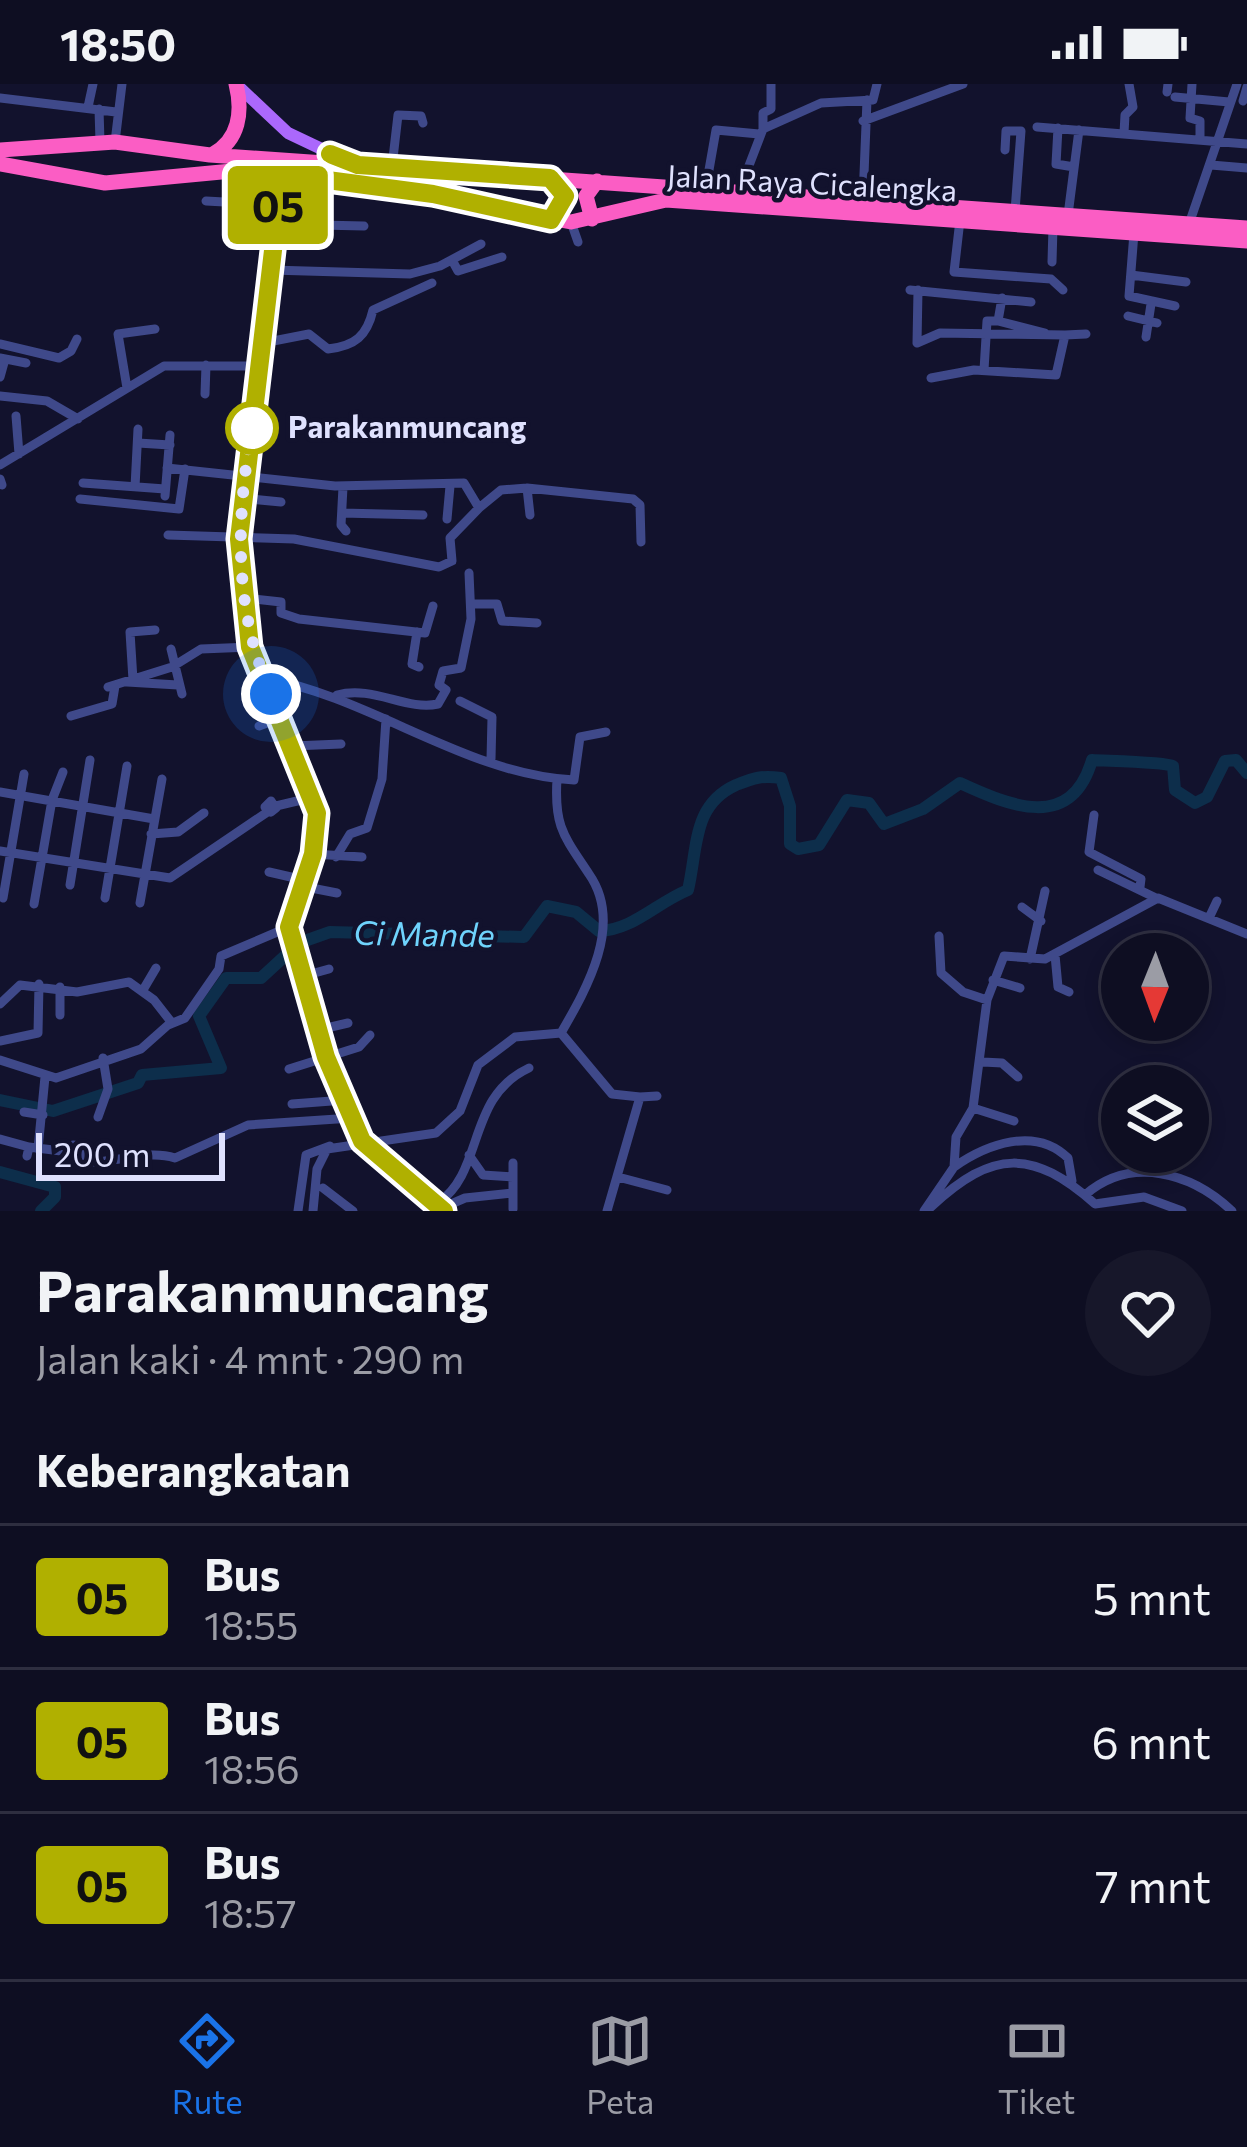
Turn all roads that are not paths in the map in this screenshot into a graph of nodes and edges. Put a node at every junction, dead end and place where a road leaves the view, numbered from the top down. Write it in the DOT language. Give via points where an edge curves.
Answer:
graph roads {
  1 [pos="93,84"];
  2 [pos="122,84"];
  3 [pos="236,84"];
  4 [pos="771,84"];
  5 [pos="877,84"];
  6 [pos="963,84"];
  7 [pos="1129,84"];
  8 [pos="1192,84"];
  9 [pos="1237,84"];
  10 [pos="1247,87"];
  11 [pos="1170,91"];
  12 [pos="1192,97"];
  13 [pos="0,98"];
  14 [pos="868,100"];
  15 [pos="1238,101"];
  16 [pos="93,108"];
  17 [pos="116,112"];
  18 [pos="863,122"];
  19 [pos="423,123"];
  20 [pos="1037,128"];
  21 [pos="1058,128"];
  22 [pos="1079,130"];
  23 [pos="761,131"];
  24 [pos="1124,133"];
  25 [pos="1200,138"];
  26 [pos="1216,140"];
  27 [pos="101,142"];
  28 [pos="1247,145"];
  29 [pos="51,146"];
  30 [pos="0,150"];
  31 [pos="1005,150"];
  32 [pos="210,155"];
  33 [pos="0,164"];
  34 [pos="358,165"];
  35 [pos="1211,165"];
  36 [pos="1074,166"];
  37 [pos="392,167"];
  38 [pos="1247,168"];
  39 [pos="51,172"];
  40 [pos="282,174"];
  41 [pos="1188,174"];
  42 [pos="1202,177"];
  43 [pos="550,178"];
  44 [pos="92,181"];
  45 [pos="597,181"];
  46 [pos="706,187"];
  47 [pos="740,189"];
  48 [pos="863,199"];
  49 [pos="206,201"];
  50 [pos="278,205"];
  51 [pos="1015,211"];
  52 [pos="1068,214"];
  53 [pos="592,219"];
  54 [pos="551,220"];
  55 [pos="960,220"];
  56 [pos="571,222"];
  57 [pos="276,224"];
  58 [pos="1190,224"];
  59 [pos="364,226"];
  60 [pos="1053,227"];
  61 [pos="1247,228"];
  62 [pos="1134,233"];
  63 [pos="1247,241"];
  64 [pos="578,242"];
  65 [pos="481,244"];
  66 [pos="502,257"];
  67 [pos="452,260"];
  68 [pos="1052,262"];
  69 [pos="272,271"];
  70 [pos="1131,275"];
  71 [pos="1162,280"];
  72 [pos="1186,282"];
  73 [pos="432,283"];
  74 [pos="1064,290"];
  75 [pos="373,295"];
  76 [pos="1002,298"];
  77 [pos="249,301"];
  78 [pos="1030,302"];
  79 [pos="268,304"];
  80 [pos="1155,304"];
  81 [pos="1175,306"];
  82 [pos="373,310"];
  83 [pos="1128,316"];
  84 [pos="998,321"];
  85 [pos="1153,322"];
  86 [pos="155,329"];
  87 [pos="1086,334"];
  88 [pos="986,335"];
  89 [pos="1059,336"];
  90 [pos="1146,337"];
  91 [pos="76,339"];
  92 [pos="263,343"];
  93 [pos="0,344"];
  94 [pos="155,356"];
  95 [pos="2,358"];
  96 [pos="26,363"];
  97 [pos="206,365"];
  98 [pos="260,366"];
  99 [pos="155,370"];
  100 [pos="984,370"];
  101 [pos="0,376"];
  102 [pos="932,378"];
  103 [pos="127,388"];
  104 [pos="65,394"];
  105 [pos="205,394"];
  106 [pos="0,396"];
  107 [pos="61,406"];
  108 [pos="16,416"];
  109 [pos="78,419"];
  110 [pos="137,429"];
  111 [pos="137,443"];
  112 [pos="19,454"];
  113 [pos="0,465"];
  114 [pos="167,468"];
  115 [pos="185,469"];
  116 [pos="243,478"];
  117 [pos="83,483"];
  118 [pos="449,486"];
  119 [pos="135,487"];
  120 [pos="343,487"];
  121 [pos="526,488"];
  122 [pos="166,490"];
  123 [pos="240,498"];
  124 [pos="80,499"];
  125 [pos="281,502"];
  126 [pos="164,507"];
  127 [pos="479,508"];
  128 [pos="342,513"];
  129 [pos="423,515"];
  130 [pos="530,515"];
  131 [pos="447,519"];
  132 [pos="346,531"];
  133 [pos="169,535"];
  134 [pos="239,539"];
  135 [pos="640,542"];
  136 [pos="469,573"];
  137 [pos="244,598"];
  138 [pos="471,604"];
  139 [pos="434,606"];
  140 [pos="537,622"];
  141 [pos="154,630"];
  142 [pos="417,632"];
  143 [pos="250,647"];
  144 [pos="171,649"];
  145 [pos="172,667"];
  146 [pos="419,667"];
  147 [pos="264,678"];
  148 [pos="317,678"];
  149 [pos="121,684"];
  150 [pos="304,686"];
  151 [pos="337,694"];
  152 [pos="460,701"];
  153 [pos="71,716"];
  154 [pos="281,718"];
  155 [pos="386,719"];
  156 [pos="259,726"];
  157 [pos="606,732"];
  158 [pos="341,744"];
  159 [pos="292,746"];
  160 [pos="491,759"];
  161 [pos="90,760"];
  162 [pos="127,766"];
  163 [pos="63,772"];
  164 [pos="24,774"];
  165 [pos="162,778"];
  166 [pos="557,779"];
  167 [pos="0,792"];
  168 [pos="21,795"];
  169 [pos="314,797"];
  170 [pos="52,800"];
  171 [pos="83,806"];
  172 [pos="119,812"];
  173 [pos="203,813"];
  174 [pos="1094,815"];
  175 [pos="154,819"];
  176 [pos="152,834"];
  177 [pos="6,852"];
  178 [pos="313,854"];
  179 [pos="42,857"];
  180 [pos="336,857"];
  181 [pos="362,857"];
  182 [pos="75,863"];
  183 [pos="110,869"];
  184 [pos="1098,870"];
  185 [pos="268,872"];
  186 [pos="144,875"];
  187 [pos="302,883"];
  188 [pos="70,885"];
  189 [pos="1140,887"];
  190 [pos="1045,891"];
  191 [pos="337,893"];
  192 [pos="3,898"];
  193 [pos="105,898"];
  194 [pos="1156,898"];
  195 [pos="1217,901"];
  196 [pos="140,903"];
  197 [pos="34,904"];
  198 [pos="1022,907"];
  199 [pos="1209,917"];
  200 [pos="1041,921"];
  201 [pos="290,934"];
  202 [pos="1247,934"];
  203 [pos="940,935"];
  204 [pos="1055,955"];
  205 [pos="1030,959"];
  206 [pos="157,968"];
  207 [pos="329,969"];
  208 [pos="301,977"];
  209 [pos="993,980"];
  210 [pos="39,984"];
  211 [pos="60,987"];
  212 [pos="1020,988"];
  213 [pos="143,990"];
  214 [pos="1069,992"];
  215 [pos="987,1000"];
  216 [pos="0,1004"];
  217 [pos="59,1015"];
  218 [pos="172,1023"];
  219 [pos="348,1023"];
  220 [pos="318,1030"];
  221 [pos="561,1033"];
  222 [pos="370,1035"];
  223 [pos="0,1041"];
  224 [pos="326,1057"];
  225 [pos="103,1058"];
  226 [pos="0,1060"];
  227 [pos="983,1061"];
  228 [pos="529,1068"];
  229 [pos="289,1069"];
  230 [pos="45,1077"];
  231 [pos="1018,1077"];
  232 [pos="24,1094"];
  233 [pos="657,1096"];
  234 [pos="640,1097"];
  235 [pos="345,1100"];
  236 [pos="292,1104"];
  237 [pos="42,1106"];
  238 [pos="973,1108"];
  239 [pos="24,1112"];
  240 [pos="98,1117"];
  241 [pos="352,1118"];
  242 [pos="1014,1120"];
  243 [pos="0,1139"];
  244 [pos="362,1141"];
  245 [pos="74,1145"];
  246 [pos="332,1146"];
  247 [pos="31,1151"];
  248 [pos="85,1154"];
  249 [pos="469,1155"];
  250 [pos="513,1163"];
  251 [pos="954,1167"];
  252 [pos="513,1177"];
  253 [pos="618,1177"];
  254 [pos="1072,1181"];
  255 [pos="323,1188"];
  256 [pos="667,1190"];
  257 [pos="513,1193"];
  258 [pos="1085,1195"];
  259 [pos="439,1208"];
  260 [pos="513,1209"];
  261 [pos="298,1211"];
  262 [pos="313,1211"];
  263 [pos="353,1211"];
  264 [pos="608,1211"];
  265 [pos="925,1211"];
  266 [pos="1182,1211"];
  267 [pos="1232,1211"];
  1 -- 16 [label="street"];
  2 -- 17 [label="street"];
  3 -- 32 [label="highway" via="235,131"];
  3 -- 34 [label="main road" via="288,134"];
  4 -- 23 [label="street"];
  5 -- 14 [label="street"];
  6 -- 18 [label="street"];
  7 -- 24 [label="street" via="1133,107"];
  8 -- 12 [label="street"];
  9 -- 15 [label="street"];
  10 -- 15 [label="street"];
  11 -- 12 [label="street"];
  12 -- 15 [label="street"];
  12 -- 25 [label="street"];
  13 -- 16 [label="street"];
  14 -- 18 [label="street"];
  14 -- 23 [label="street" via="821,103"];
  15 -- 26 [label="street"];
  16 -- 17 [label="street"];
  16 -- 27 [label="street"];
  17 -- 27 [label="street"];
  18 -- 48 [label="street"];
  19 -- 37 [label="street" via="421,116 398,115"];
  20 -- 21 [label="street"];
  21 -- 22 [label="street"];
  21 -- 36 [label="street" via="1056,164"];
  22 -- 24 [label="street"];
  22 -- 36 [label="street"];
  23 -- 46 [label="street" via="716,130"];
  23 -- 47 [label="street"];
  24 -- 25 [label="street"];
  25 -- 26 [label="street"];
  26 -- 28 [label="street"];
  26 -- 35 [label="street"];
  27 -- 29 [label="highway, Jalan Raya Cicalengka"];
  27 -- 32 [label="highway, Jalan Raya Cicalengka"];
  27 -- 44 [label="highway" via="78,163"];
  29 -- 30 [label="highway, Jalan Raya Cicalengka"];
  29 -- 39 [label="highway" via="63,162"];
  31 -- 51 [label="street" via="1006,130 1021,131"];
  32 -- 34 [label="highway, Jalan Raya Cicalengka"];
  33 -- 39 [label="highway, Jalan Raya Cicalengka"];
  34 -- 37 [label="highway, Jalan Raya Cicalengka"];
  35 -- 38 [label="street"];
  35 -- 42 [label="street"];
  36 -- 52 [label="street"];
  37 -- 43 [label="highway, Jalan Raya Cicalengka"];
  39 -- 44 [label="highway, Jalan Raya Cicalengka"];
  40 -- 44 [label="highway, Jalan Raya Cicalengka"];
  40 -- 50 [label="main road"];
  40 -- 54 [label="highway, Jalan Raya Cicalengka"];
  41 -- 42 [label="street"];
  42 -- 58 [label="street"];
  43 -- 45 [label="highway, Jalan Raya Cicalengka"];
  43 -- 54 [label="highway" via="565,196"];
  45 -- 46 [label="highway, Jalan Raya Cicalengka"];
  45 -- 53 [label="highway" via="586,196"];
  46 -- 47 [label="highway, Jalan Raya Cicalengka"];
  47 -- 48 [label="highway, Jalan Raya Cicalengka"];
  48 -- 51 [label="highway, Jalan Raya Cicalengka"];
  49 -- 50 [label="street"];
  50 -- 57 [label="main road"];
  51 -- 52 [label="highway, Jalan Raya Cicalengka"];
  52 -- 58 [label="highway, Jalan Raya Cicalengka"];
  53 -- 55 [label="highway, Jalan Raya Cicalengka" via="666,200"];
  53 -- 56 [label="highway, Jalan Raya Cicalengka"];
  54 -- 56 [label="highway, Jalan Raya Cicalengka"];
  55 -- 60 [label="highway, Jalan Raya Cicalengka"];
  55 -- 74 [label="street" via="954,272 1051,279"];
  56 -- 64 [label="street"];
  57 -- 59 [label="street"];
  57 -- 69 [label="main road"];
  58 -- 61 [label="highway, Jalan Raya Cicalengka"];
  60 -- 62 [label="highway, Jalan Raya Cicalengka"];
  60 -- 68 [label="street"];
  62 -- 63 [label="highway, Jalan Raya Cicalengka"];
  62 -- 70 [label="street"];
  65 -- 67 [label="street"];
  66 -- 67 [label="street" via="458,271"];
  67 -- 69 [label="street" via="410,274"];
  69 -- 79 [label="main road"];
  70 -- 71 [label="street"];
  70 -- 80 [label="street" via="1129,296"];
  71 -- 72 [label="street"];
  71 -- 80 [label="street"];
  73 -- 82 [label="street"];
  75 -- 82 [label="street"];
  76 -- 78 [label="street"];
  76 -- 84 [label="street"];
  76 -- 88 [label="street" via="914,290 917,344 934,334"];
  77 -- 79 [label="street"];
  79 -- 92 [label="main road"];
  80 -- 81 [label="street"];
  80 -- 85 [label="street"];
  82 -- 92 [label="street" via="368,329 351,344 328,349 309,334"];
  83 -- 85 [label="street"];
  84 -- 88 [label="street" via="987,321"];
  84 -- 89 [label="street"];
  85 -- 90 [label="street"];
  86 -- 103 [label="street" via="118,334"];
  87 -- 89 [label="street"];
  88 -- 89 [label="street"];
  88 -- 100 [label="street"];
  89 -- 100 [label="street" via="1056,375"];
  91 -- 93 [label="street" via="62,358"];
  92 -- 98 [label="main road"];
  94 -- 99 [label="street"];
  95 -- 96 [label="street"];
  95 -- 101 [label="street"];
  97 -- 98 [label="street"];
  97 -- 99 [label="street"];
  97 -- 105 [label="street"];
  98 -- 116 [label="main road"];
  99 -- 103 [label="street"];
  100 -- 102 [label="street"];
  103 -- 109 [label="street"];
  104 -- 107 [label="street"];
  106 -- 107 [label="street"];
  107 -- 109 [label="street"];
  108 -- 112 [label="street"];
  109 -- 112 [label="street"];
  110 -- 111 [label="street"];
  111 -- 114 [label="street" via="170,440"];
  111 -- 119 [label="street"];
  112 -- 113 [label="street"];
  114 -- 115 [label="street"];
  114 -- 122 [label="street"];
  115 -- 116 [label="street"];
  115 -- 126 [label="street" via="181,508"];
  116 -- 120 [label="street"];
  116 -- 123 [label="main road"];
  117 -- 119 [label="street"];
  118 -- 120 [label="street"];
  118 -- 127 [label="street" via="467,484"];
  118 -- 131 [label="street"];
  119 -- 122 [label="street"];
  120 -- 128 [label="street"];
  121 -- 127 [label="street" via="501,490"];
  121 -- 130 [label="street"];
  121 -- 135 [label="street" via="638,501"];
  122 -- 126 [label="street"];
  123 -- 125 [label="street"];
  123 -- 134 [label="main road"];
  124 -- 126 [label="street"];
  127 -- 134 [label="street" via="450,538 452,561 439,567 350,546"];
  128 -- 129 [label="street"];
  128 -- 132 [label="street"];
  133 -- 134 [label="street"];
  134 -- 137 [label="main road"];
  136 -- 138 [label="street"];
  137 -- 142 [label="street" via="280,602 281,613 298,619"];
  137 -- 143 [label="main road"];
  138 -- 140 [label="street" via="497,604 502,621"];
  138 -- 151 [label="street" via="461,668 443,671 439,704"];
  139 -- 142 [label="street" via="427,633"];
  141 -- 149 [label="street" via="130,632"];
  142 -- 146 [label="street" via="412,664"];
  143 -- 145 [label="street" via="200,649"];
  143 -- 147 [label="main road"];
  144 -- 145 [label="street"];
  145 -- 149 [label="street"];
  145 -- 149 [label="street" via="180,690"];
  147 -- 150 [label="street"];
  147 -- 154 [label="main road"];
  148 -- 150 [label="street"];
  149 -- 153 [label="street" via="112,704"];
  150 -- 151 [label="street"];
  151 -- 155 [label="street"];
  152 -- 160 [label="street" via="492,717"];
  154 -- 156 [label="street"];
  154 -- 159 [label="main road"];
  155 -- 160 [label="street"];
  155 -- 180 [label="street" via="382,779 367,828 350,834"];
  157 -- 166 [label="street" via="580,737 577,778"];
  158 -- 159 [label="street"];
  159 -- 169 [label="main road"];
  160 -- 166 [label="street"];
  161 -- 171 [label="street"];
  162 -- 172 [label="street"];
  163 -- 170 [label="street"];
  164 -- 168 [label="street"];
  165 -- 175 [label="street"];
  166 -- 221 [label="street" via="556,816 592,879 604,930 585,998"];
  167 -- 168 [label="street"];
  168 -- 170 [label="street"];
  168 -- 177 [label="street"];
  169 -- 178 [label="main road"];
  169 -- 186 [label="street" via="273,809 170,878"];
  170 -- 171 [label="street"];
  170 -- 179 [label="street"];
  171 -- 172 [label="street"];
  171 -- 182 [label="street"];
  172 -- 175 [label="street"];
  172 -- 183 [label="street"];
  173 -- 176 [label="street" via="178,832"];
  174 -- 189 [label="street" via="1089,852 1141,879"];
  175 -- 176 [label="street"];
  176 -- 186 [label="street"];
  177 -- 179 [label="street"];
  177 -- 192 [label="street"];
  178 -- 180 [label="street"];
  178 -- 187 [label="main road"];
  179 -- 182 [label="street"];
  179 -- 197 [label="street"];
  180 -- 181 [label="street"];
  182 -- 183 [label="street"];
  182 -- 188 [label="street"];
  183 -- 186 [label="street"];
  183 -- 193 [label="street"];
  184 -- 189 [label="street"];
  185 -- 187 [label="street"];
  186 -- 196 [label="street"];
  187 -- 191 [label="street"];
  187 -- 201 [label="main road"];
  189 -- 194 [label="street"];
  190 -- 200 [label="street"];
  194 -- 199 [label="street"];
  194 -- 204 [label="street"];
  195 -- 199 [label="street"];
  198 -- 200 [label="street"];
  199 -- 202 [label="street"];
  200 -- 205 [label="street"];
  201 -- 208 [label="main road"];
  201 -- 218 [label="street" via="221,956 188,1014"];
  203 -- 215 [label="street" via="941,973"];
  204 -- 205 [label="street"];
  204 -- 214 [label="street" via="1058,987"];
  205 -- 209 [label="street" via="1004,956"];
  206 -- 213 [label="street"];
  207 -- 208 [label="street"];
  208 -- 220 [label="main road"];
  209 -- 212 [label="street"];
  209 -- 215 [label="street"];
  210 -- 211 [label="street"];
  210 -- 216 [label="street" via="20,985"];
  210 -- 223 [label="street" via="38,1033"];
  211 -- 213 [label="street" via="82,992 129,982"];
  211 -- 217 [label="street"];
  213 -- 218 [label="street"];
  215 -- 227 [label="street"];
  218 -- 225 [label="street" via="141,1049"];
  219 -- 220 [label="street"];
  220 -- 224 [label="main road"];
  221 -- 234 [label="street" via="612,1094"];
  221 -- 244 [label="street" via="514,1032 476,1068 460,1111 442,1130"];
  222 -- 224 [label="street"];
  224 -- 229 [label="street"];
  224 -- 235 [label="main road"];
  225 -- 230 [label="street"];
  225 -- 240 [label="street" via="106,1095"];
  226 -- 230 [label="street"];
  227 -- 231 [label="street" via="1002,1063"];
  227 -- 238 [label="street"];
  228 -- 249 [label="street" via="502,1087"];
  230 -- 237 [label="street"];
  232 -- 237 [label="street"];
  233 -- 234 [label="street"];
  234 -- 253 [label="street"];
  235 -- 236 [label="street"];
  235 -- 241 [label="main road"];
  237 -- 239 [label="street"];
  237 -- 247 [label="street"];
  238 -- 242 [label="street"];
  238 -- 251 [label="street" via="956,1137"];
  241 -- 244 [label="main road"];
  241 -- 248 [label="street" via="248,1125 175,1158 87,1162"];
  243 -- 247 [label="street"];
  244 -- 246 [label="street"];
  244 -- 259 [label="main road"];
  245 -- 248 [label="street" via="86,1147"];
  246 -- 261 [label="street" via="306,1155"];
  246 -- 262 [label="street" via="320,1159"];
  247 -- 248 [label="street"];
  249 -- 252 [label="street" via="483,1175"];
  249 -- 259 [label="street"];
  250 -- 252 [label="street"];
  251 -- 254 [label="street" via="995,1145 1040,1142 1068,1158"];
  251 -- 265 [label="street"];
  252 -- 257 [label="street"];
  253 -- 256 [label="street"];
  253 -- 264 [label="street"];
  254 -- 258 [label="street"];
  254 -- 265 [label="street" via="1035,1164 997,1166 966,1176"];
  255 -- 263 [label="street"];
  257 -- 259 [label="street"];
  257 -- 260 [label="street"];
  258 -- 266 [label="street" via="1097,1204 1144,1197"];
  258 -- 267 [label="street" via="1108,1178 1158,1173 1212,1192"];
}
